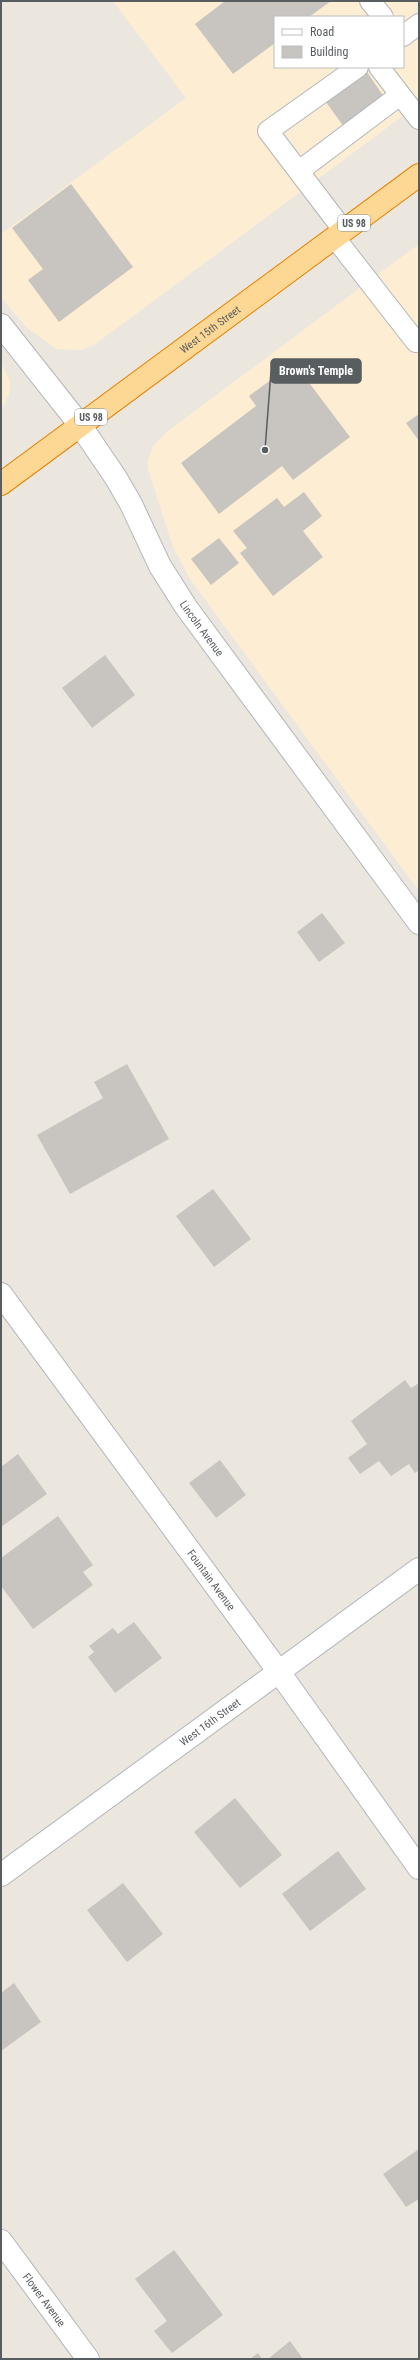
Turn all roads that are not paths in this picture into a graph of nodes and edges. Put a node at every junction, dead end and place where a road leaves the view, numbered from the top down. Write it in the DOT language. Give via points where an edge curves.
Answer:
graph roads {
  1 [pos="370,1"];
  2 [pos="382,16"];
  3 [pos="419,24"];
  4 [pos="404,35"];
  5 [pos="357,68"];
  6 [pos="380,68"];
  7 [pos="400,95"];
  8 [pos="419,119"];
  9 [pos="299,171"];
  10 [pos="419,175"];
  11 [pos="339,234"];
  12 [pos="1,324"];
  13 [pos="419,339"];
  14 [pos="80,425"];
  15 [pos="1,484"];
  16 [pos="419,923"];
  17 [pos="1,1294"];
  18 [pos="419,1569"];
  19 [pos="279,1672"];
  20 [pos="419,1868"];
  21 [pos="1,1874"];
  22 [pos="1,2241"];
  23 [pos="88,2359"];
  1 -- 2 [label="lane"];
  3 -- 4 [label="lane"];
  5 -- 9 [label="lane" via="268,131"];
  6 -- 7 [label="lane"];
  7 -- 8 [label="lane"];
  7 -- 9 [label="lane"];
  9 -- 11 [label="lane"];
  10 -- 11 [label="highway, West 15th Street / US 98"];
  11 -- 13 [label="lane" via="416,342"];
  11 -- 14 [label="highway, West 15th Street / US 98"];
  12 -- 14 [label="street, Lincoln Avenue"];
  14 -- 15 [label="highway, West 15th Street / US 98"];
  14 -- 16 [label="street, Lincoln Avenue" via="123,490 157,562 186,607"];
  17 -- 19 [label="street, Fountain Avenue"];
  18 -- 19 [label="street, West 16th Street"];
  19 -- 20 [label="street, Fountain Avenue"];
  19 -- 21 [label="street, West 16th Street"];
  22 -- 23 [label="street, Flower Avenue"];
}
